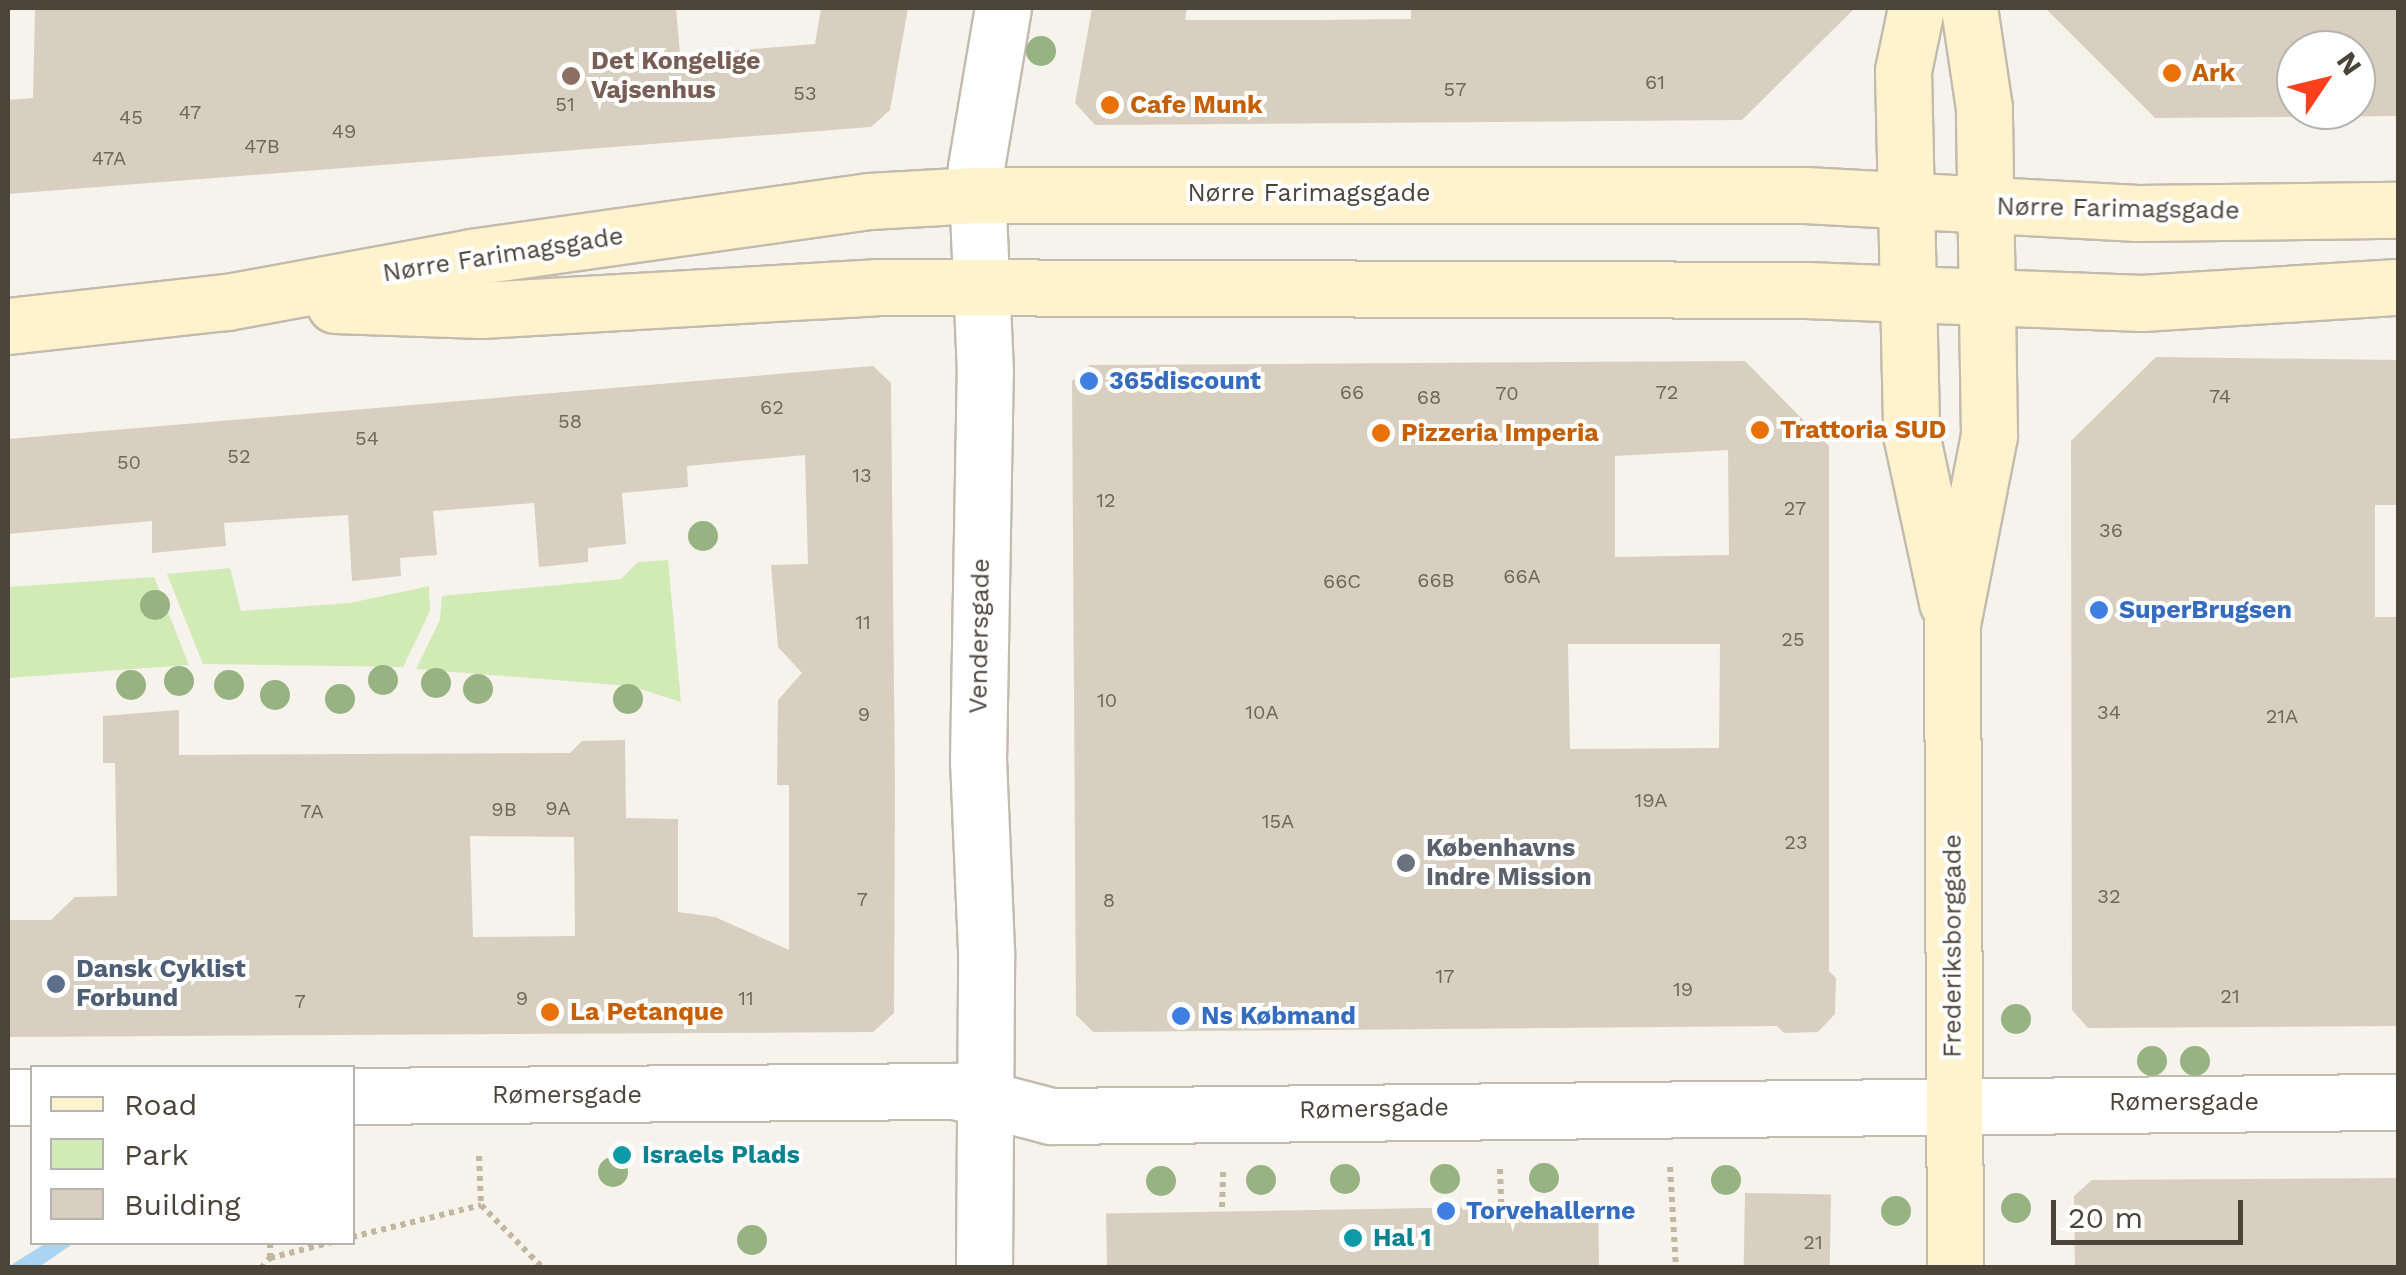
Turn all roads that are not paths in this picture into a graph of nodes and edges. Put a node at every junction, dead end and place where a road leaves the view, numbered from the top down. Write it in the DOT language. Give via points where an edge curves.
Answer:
graph roads {
  1 [pos="1003,8"];
  2 [pos="1916,8"];
  3 [pos="1969,8"];
  4 [pos="978,195"];
  5 [pos="1904,202"];
  6 [pos="1986,206"];
  7 [pos="2398,210"];
  8 [pos="981,287"];
  9 [pos="2398,287"];
  10 [pos="1906,296"];
  11 [pos="1988,300"];
  12 [pos="227,302"];
  13 [pos="21,320"];
  14 [pos="1952,624"];
  15 [pos="355,1096"];
  16 [pos="986,1099"];
  17 [pos="2398,1102"];
  18 [pos="1954,1103"];
  19 [pos="984,1268"];
  20 [pos="1955,1268"];
  1 -- 4 [label="street, Vendersgade" via="976,167"];
  2 -- 5 [label="street, Frederiksborggade" via="1904,71"];
  3 -- 6 [label="street, Frederiksborggade" via="1982,71"];
  4 -- 5 [label="street, Nørre Farimagsgade" via="1805,194"];
  4 -- 8 [label="street, Vendersgade"];
  4 -- 12 [label="street, Nørre Farimagsgade" via="869,202 470,257"];
  5 -- 6 [label="street, Nørre Farimagsgade"];
  5 -- 10 [label="street, Frederiksborggade"];
  6 -- 7 [label="street, Nørre Farimagsgade" via="2138,213"];
  6 -- 11 [label="street, Frederiksborggade"];
  8 -- 10 [label="street, Nørre Farimagsgade"];
  8 -- 12 [label="street, Nørre Farimagsgade" via="481,310"];
  8 -- 16 [label="street, Vendersgade" via="978,761"];
  9 -- 11 [label="street, Nørre Farimagsgade" via="2142,302"];
  10 -- 11 [label="street, Nørre Farimagsgade"];
  10 -- 14 [label="street, Frederiksborggade" via="1911,434"];
  11 -- 14 [label="street, Frederiksborggade" via="1989,434"];
  12 -- 13 [label="street, Nørre Farimagsgade"];
  14 -- 18 [label="street, Frederiksborggade"];
  15 -- 16 [label="street, Rømersgade" via="955,1091"];
  16 -- 18 [label="street, Rømersgade" via="1051,1116"];
  16 -- 19 [label="street, Vendersgade"];
  17 -- 18 [label="street, Rømersgade"];
  18 -- 20 [label="street, Frederiksborggade"];
}
